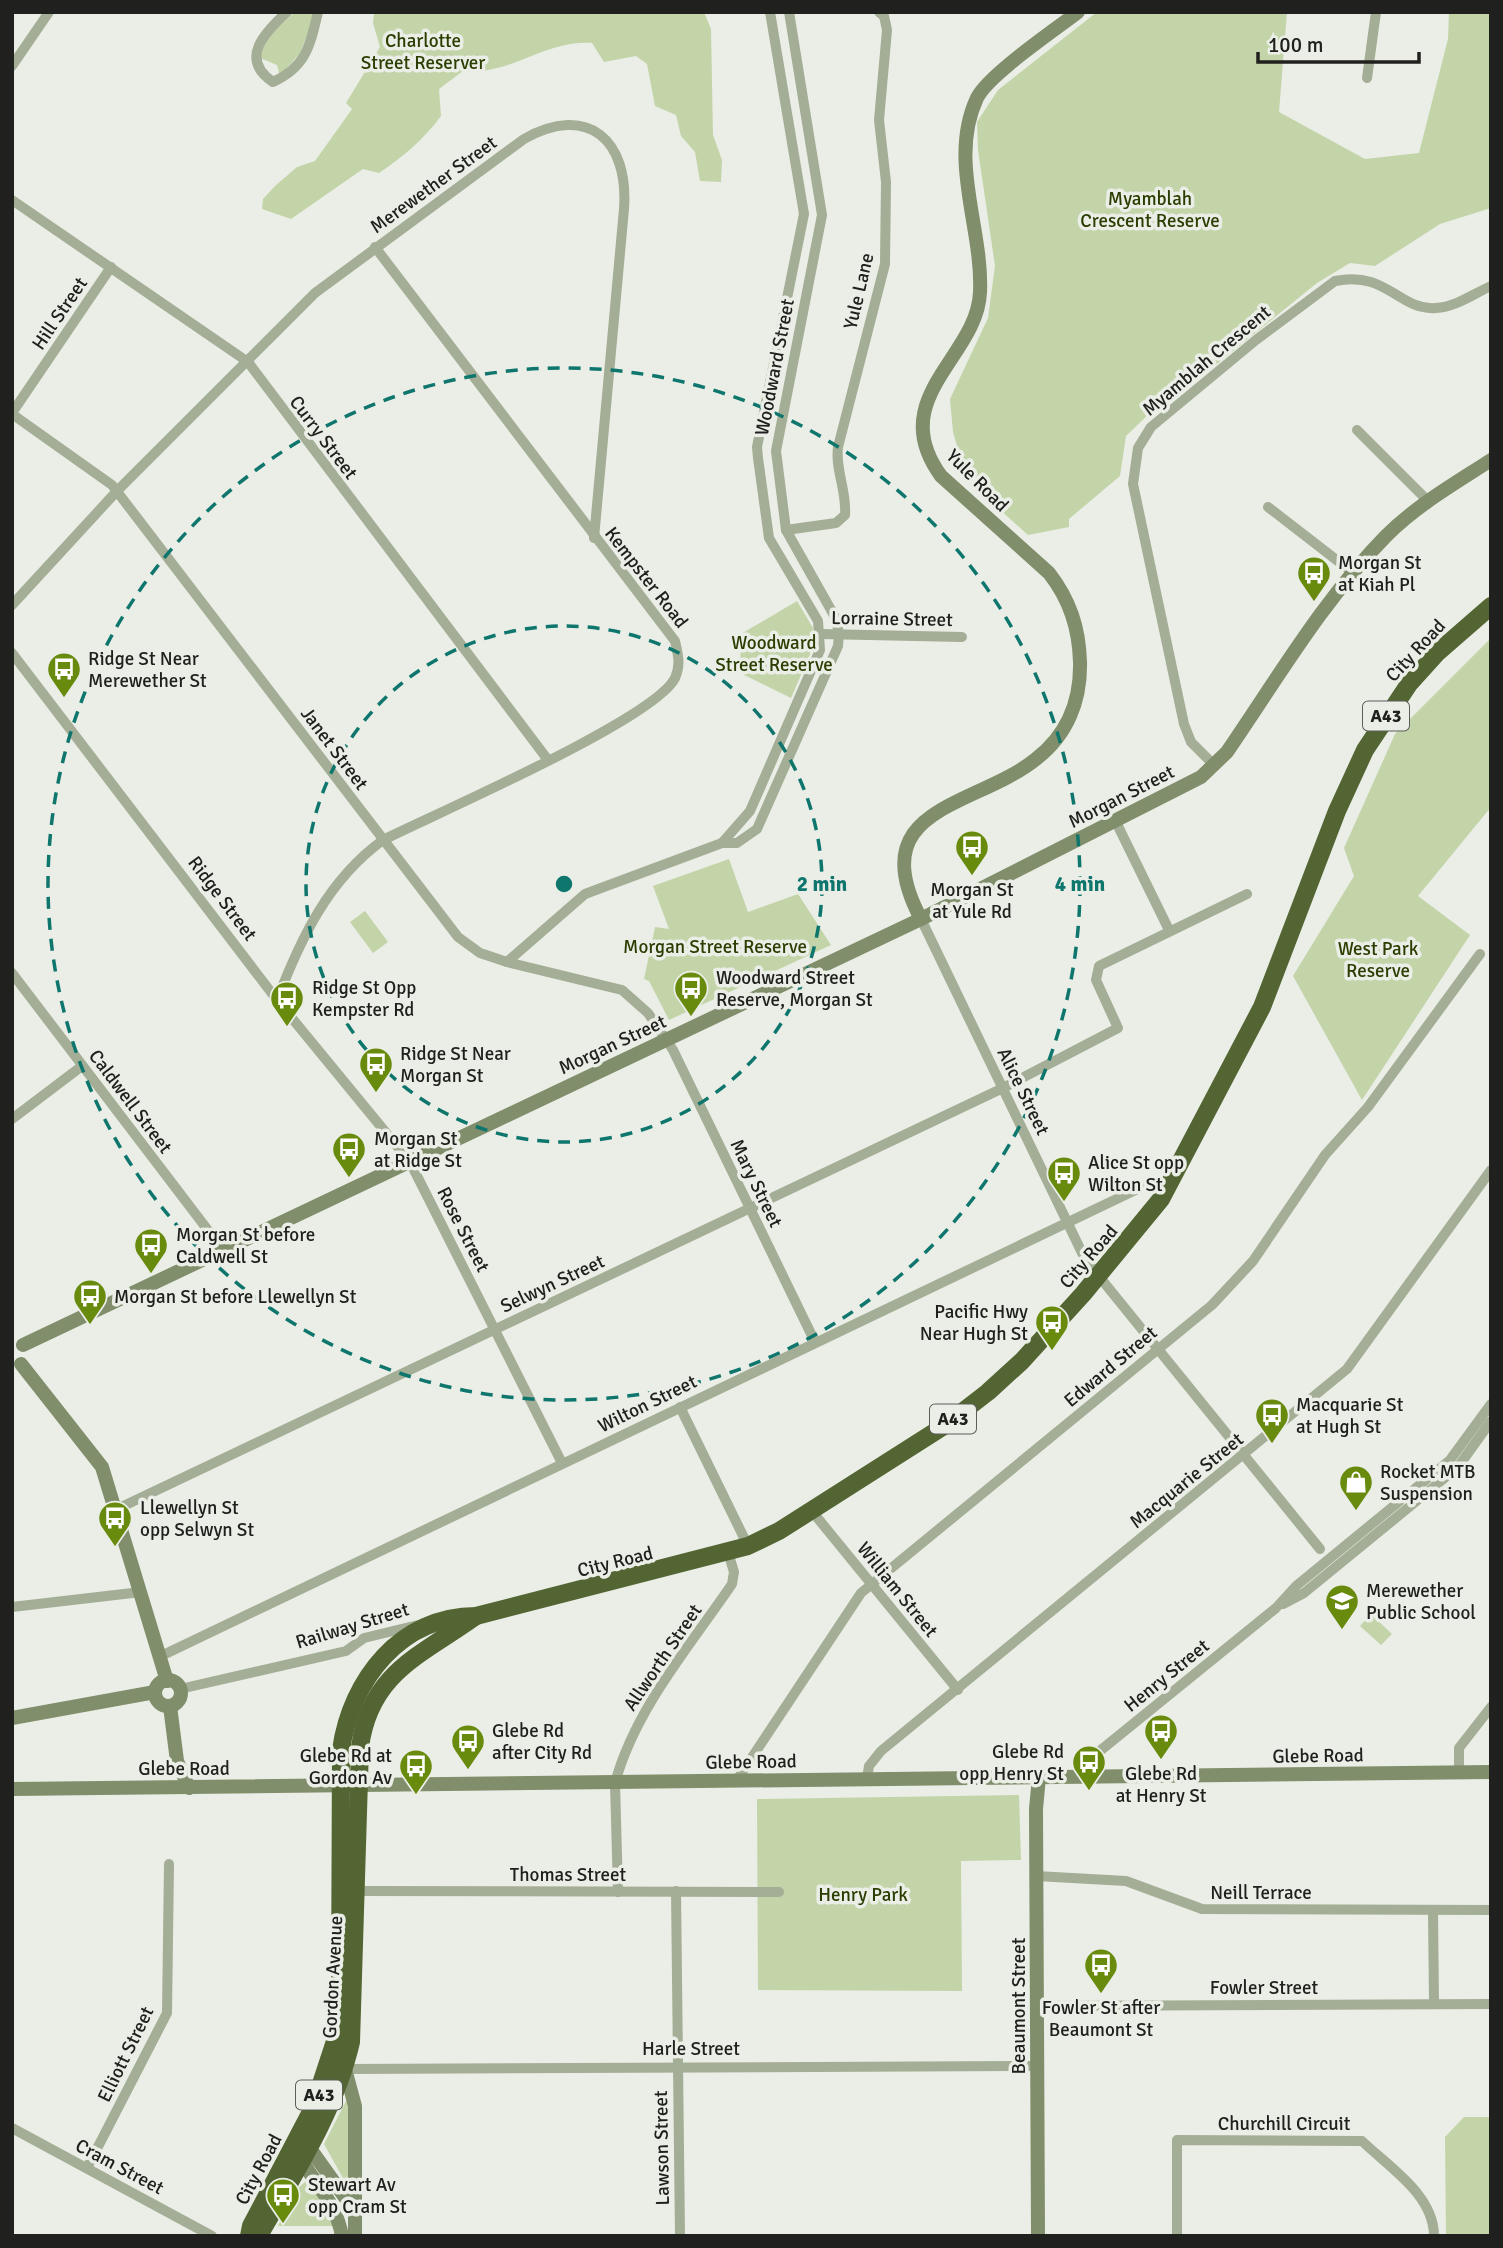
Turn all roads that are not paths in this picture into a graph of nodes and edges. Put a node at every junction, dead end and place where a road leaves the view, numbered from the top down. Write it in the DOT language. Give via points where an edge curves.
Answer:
graph roads {
  1 [pos="49,12"];
  2 [pos="287,12"];
  3 [pos="318,12"];
  4 [pos="770,12"];
  5 [pos="789,12"];
  6 [pos="879,12"];
  7 [pos="1078,12"];
  8 [pos="1376,12"];
  9 [pos="12,66"];
  10 [pos="1367,78"];
  11 [pos="12,200"];
  12 [pos="375,247"];
  13 [pos="111,267"];
  14 [pos="1491,286"];
  15 [pos="248,362"];
  16 [pos="12,414"];
  17 [pos="1357,430"];
  18 [pos="1491,460"];
  19 [pos="117,491"];
  20 [pos="1427,501"];
  21 [pos="1268,507"];
  22 [pos="786,530"];
  23 [pos="594,538"];
  24 [pos="1352,572"];
  25 [pos="12,605"];
  26 [pos="1491,606"];
  27 [pos="839,633"];
  28 [pos="821,634"];
  29 [pos="962,637"];
  30 [pos="12,653"];
  31 [pos="548,760"];
  32 [pos="1215,765"];
  33 [pos="1115,820"];
  34 [pos="383,841"];
  35 [pos="722,843"];
  36 [pos="1247,894"];
  37 [pos="921,919"];
  38 [pos="1169,930"];
  39 [pos="1480,954"];
  40 [pos="507,962"];
  41 [pos="12,973"];
  42 [pos="277,1000"];
  43 [pos="667,1039"];
  44 [pos="82,1066"];
  45 [pos="1003,1088"];
  46 [pos="12,1119"];
  47 [pos="410,1161"];
  48 [pos="1491,1170"];
  49 [pos="1148,1184"];
  50 [pos="749,1208"];
  51 [pos="1067,1222"];
  52 [pos="223,1250"];
  53 [pos="1098,1276"];
  54 [pos="495,1329"];
  55 [pos="815,1342"];
  56 [pos="18,1343"];
  57 [pos="1158,1348"];
  58 [pos="16,1366"];
  59 [pos="1491,1404"];
  60 [pos="680,1406"];
  61 [pos="1491,1421"];
  62 [pos="1245,1454"];
  63 [pos="562,1463"];
  64 [pos="116,1510"];
  65 [pos="811,1510"];
  66 [pos="748,1546"];
  67 [pos="1320,1549"];
  68 [pos="728,1552"];
  69 [pos="873,1584"];
  70 [pos="141,1592"];
  71 [pos="12,1607"];
  72 [pos="1276,1608"];
  73 [pos="453,1616"];
  74 [pos="476,1616"];
  75 [pos="162,1656"];
  76 [pos="167,1681"];
  77 [pos="180,1689"];
  78 [pos="958,1690"];
  79 [pos="155,1692"];
  80 [pos="170,1706"];
  81 [pos="1491,1707"];
  82 [pos="12,1718"];
  83 [pos="1491,1772"];
  84 [pos="1459,1773"];
  85 [pos="1039,1777"];
  86 [pos="1091,1777"];
  87 [pos="867,1778"];
  88 [pos="737,1780"];
  89 [pos="615,1783"];
  90 [pos="340,1786"];
  91 [pos="360,1786"];
  92 [pos="189,1787"];
  93 [pos="12,1789"];
  94 [pos="169,1864"];
  95 [pos="1036,1877"];
  96 [pos="357,1891"];
  97 [pos="676,1891"];
  98 [pos="618,1892"];
  99 [pos="779,1892"];
  100 [pos="1491,1910"];
  101 [pos="1433,1911"];
  102 [pos="1434,2004"];
  103 [pos="1491,2004"];
  104 [pos="1037,2006"];
  105 [pos="677,2066"];
  106 [pos="1037,2066"];
  107 [pos="345,2069"];
  108 [pos="12,2128"];
  109 [pos="302,2152"];
  110 [pos="87,2168"];
  111 [pos="354,2210"];
  112 [pos="212,2236"];
  113 [pos="249,2236"];
  114 [pos="257,2236"];
  115 [pos="342,2236"];
  116 [pos="355,2236"];
  117 [pos="680,2236"];
  118 [pos="1038,2236"];
  119 [pos="1177,2236"];
  120 [pos="1434,2236"];
  1 -- 9 [label="street"];
  2 -- 3 [label="street" via="257,48 259,73 273,82 293,73 310,45"];
  4 -- 28 [label="street, Woodward Street" via="804,214 757,447 769,538"];
  5 -- 22 [label="street, Woodward Street" via="822,215 777,434"];
  6 -- 22 [label="street, Yule Lane" via="887,30 879,120 886,182 886,264 838,447 845,515 835,523"];
  7 -- 37 [label="street, Yule Road" via="978,95 967,127 968,193 981,293 972,324 936,378 924,415 930,461 941,476 1063,591 1080,648 1079,692 1064,729 1035,760 955,800 916,831 904,869"];
  8 -- 10 [label="street"];
  11 -- 13 [label="street, Curry Street"];
  12 -- 15 [label="street, Merewether Street" via="315,293"];
  12 -- 23 [label="street, Kempster Road"];
  12 -- 23 [label="street, Merewether Street" via="545,127 576,125 611,144 624,171 625,191"];
  13 -- 15 [label="street, Curry Street"];
  13 -- 16 [label="street, Hill Street"];
  14 -- 32 [label="street, Myamblah Crescent" via="1448,307 1432,309 1366,279 1335,281 1176,404 1138,448 1133,484 1184,723 1191,742"];
  15 -- 19 [label="street, Merewether Street"];
  15 -- 31 [label="street, Curry Street"];
  16 -- 19 [label="street, Janet Street"];
  17 -- 20 [label="street"];
  18 -- 20 [label="street, Morgan Street"];
  19 -- 25 [label="street, Merewether Street"];
  19 -- 34 [label="street, Janet Street"];
  20 -- 24 [label="street, Morgan Street"];
  21 -- 24 [label="street"];
  22 -- 27 [label="street, Woodward Street" via="835,617"];
  23 -- 31 [label="street, Kempster Road" via="676,641 680,661 674,680 624,722"];
  24 -- 32 [label="street, Morgan Street"];
  26 -- 53 [label="highway, City Road / A43" via="1409,684 1365,750 1336,811 1279,966 1245,1041 1161,1199"];
  27 -- 28 [label="street, Lorraine Street"];
  27 -- 29 [label="street, Lorraine Street"];
  27 -- 35 [label="street" via="838,646 757,829 737,843"];
  28 -- 35 [label="street" via="820,650 750,811"];
  30 -- 42 [label="street, Ridge Street"];
  31 -- 34 [label="street, Kempster Road"];
  32 -- 33 [label="street, Morgan Street" via="1201,777"];
  33 -- 37 [label="street, Morgan Street"];
  33 -- 38 [label="street"];
  34 -- 40 [label="street, Janet Street" via="458,937 480,953"];
  34 -- 42 [label="street, Kempster Road" via="365,854 322,903 299,944"];
  35 -- 40 [label="street" via="585,894"];
  36 -- 38 [label="street"];
  37 -- 43 [label="street, Morgan Street"];
  37 -- 45 [label="street, Alice Street"];
  38 -- 45 [label="street, Selwyn Street" via="1099,966 1096,972 1118,1028"];
  39 -- 57 [label="street, Edward Street" via="1368,1107 1325,1155 1253,1261 1212,1305"];
  40 -- 43 [label="street, Janet Street" via="622,990 645,1009"];
  41 -- 44 [label="street, Caldwell Street"];
  42 -- 47 [label="street, Ridge Street"];
  43 -- 47 [label="street, Morgan Street"];
  43 -- 50 [label="street, Mary Street"];
  44 -- 46 [label="street"];
  44 -- 52 [label="street, Caldwell Street"];
  45 -- 50 [label="street, Selwyn Street"];
  45 -- 51 [label="street, Alice Street"];
  47 -- 52 [label="street, Morgan Street"];
  47 -- 54 [label="street, Rose Street"];
  48 -- 62 [label="street, Macquarie Street" via="1347,1368"];
  49 -- 51 [label="street, Wilton Street"];
  50 -- 54 [label="street, Selwyn Street"];
  50 -- 55 [label="street, Mary Street"];
  51 -- 53 [label="street, Alice Street"];
  51 -- 55 [label="street, Wilton Street"];
  52 -- 56 [label="street, Morgan Street"];
  53 -- 57 [label="street, Alice Street"];
  53 -- 65 [label="highway, City Road / A43" via="1031,1352 988,1392 944,1426"];
  54 -- 63 [label="street, Rose Street"];
  54 -- 64 [label="street, Selwyn Street"];
  55 -- 60 [label="street, Wilton Street"];
  56 -- 58 [label="street" via="26,1355"];
  57 -- 62 [label="street, Alice Street"];
  57 -- 69 [label="street, Edward Street"];
  58 -- 64 [label="street" via="102,1467"];
  59 -- 72 [label="street, Henry Street" via="1450,1460 1296,1586"];
  60 -- 63 [label="street, Wilton Street"];
  60 -- 66 [label="street"];
  61 -- 72 [label="street, Henry Street" via="1458,1467 1304,1593"];
  62 -- 67 [label="street, Alice Street"];
  62 -- 78 [label="street, Macquarie Street"];
  63 -- 75 [label="street, Wilton Street"];
  64 -- 70 [label="street"];
  65 -- 66 [label="highway, City Road / A43"];
  65 -- 69 [label="street, William Street"];
  66 -- 68 [label="highway, City Road / A43"];
  68 -- 74 [label="highway, City Road / A43"];
  68 -- 89 [label="street, Allworth Street" via="732,1584 639,1723"];
  69 -- 78 [label="street, William Street"];
  69 -- 88 [label="street, Edward Street" via="861,1593"];
  70 -- 71 [label="street"];
  70 -- 75 [label="street"];
  72 -- 86 [label="street, Henry Street" via="1101,1750 1094,1758"];
  73 -- 74 [label="highway, City Road / A43"];
  73 -- 77 [label="street, Railway Street" via="364,1638 346,1651"];
  73 -- 90 [label="highway, City Road / A43" via="405,1638 365,1678 344,1730"];
  74 -- 91 [label="highway, City Road / A43" via="425,1647 383,1686 362,1734"];
  75 -- 76 [label="street"];
  76 -- 77 [label="street"];
  76 -- 79 [label="street"];
  77 -- 80 [label="street" via="178,1701"];
  78 -- 87 [label="street, Macquarie Street" via="881,1751 869,1766"];
  79 -- 80 [label="street" via="159,1702"];
  79 -- 82 [label="street"];
  80 -- 92 [label="street" via="177,1761"];
  81 -- 84 [label="street" via="1459,1748"];
  83 -- 84 [label="street, Glebe Road"];
  84 -- 86 [label="street, Glebe Road"];
  85 -- 86 [label="street, Glebe Road"];
  85 -- 87 [label="street, Glebe Road"];
  85 -- 95 [label="street, Beaumont Street"];
  87 -- 88 [label="street, Glebe Road"];
  88 -- 89 [label="street, Glebe Road"];
  89 -- 91 [label="street, Glebe Road"];
  89 -- 98 [label="street"];
  90 -- 91 [label="street, Glebe Road"];
  90 -- 92 [label="street, Glebe Road"];
  90 -- 109 [label="highway, City Road / A43" via="338,2025"];
  91 -- 96 [label="highway, Gordon Avenue / A43"];
  92 -- 93 [label="street, Glebe Road"];
  94 -- 110 [label="street, Elliott Street" via="167,2013"];
  95 -- 101 [label="street, Neill Terrace" via="1126,1881 1202,1909"];
  95 -- 104 [label="street, Beaumont Street"];
  96 -- 98 [label="street, Thomas Street"];
  96 -- 107 [label="highway, Gordon Avenue / A43" via="354,2006"];
  97 -- 98 [label="street, Thomas Street"];
  97 -- 99 [label="street, Thomas Street"];
  97 -- 105 [label="street, Lawson Street"];
  100 -- 101 [label="street, Neill Terrace"];
  101 -- 102 [label="street"];
  102 -- 103 [label="street, Fowler Street"];
  102 -- 104 [label="street, Fowler Street"];
  104 -- 106 [label="street, Beaumont Street"];
  105 -- 106 [label="street, Harle Street"];
  105 -- 107 [label="street, Harle Street"];
  105 -- 117 [label="street, Lawson Street"];
  106 -- 118 [label="street, Beaumont Street"];
  107 -- 109 [label="highway, A43"];
  107 -- 111 [label="street, Gordon Avenue" via="355,2106"];
  108 -- 110 [label="street, Cram Street"];
  109 -- 111 [label="street"];
  109 -- 113 [label="highway, City Road / A43"];
  109 -- 114 [label="highway, A43"];
  109 -- 115 [label="street" via="329,2198"];
  110 -- 112 [label="street, Cram Street"];
  111 -- 116 [label="street, Gordon Avenue"];
  119 -- 120 [label="street, Churchill Circuit" via="1177,2140 1362,2141 1427,2203 1434,2218"];
}
